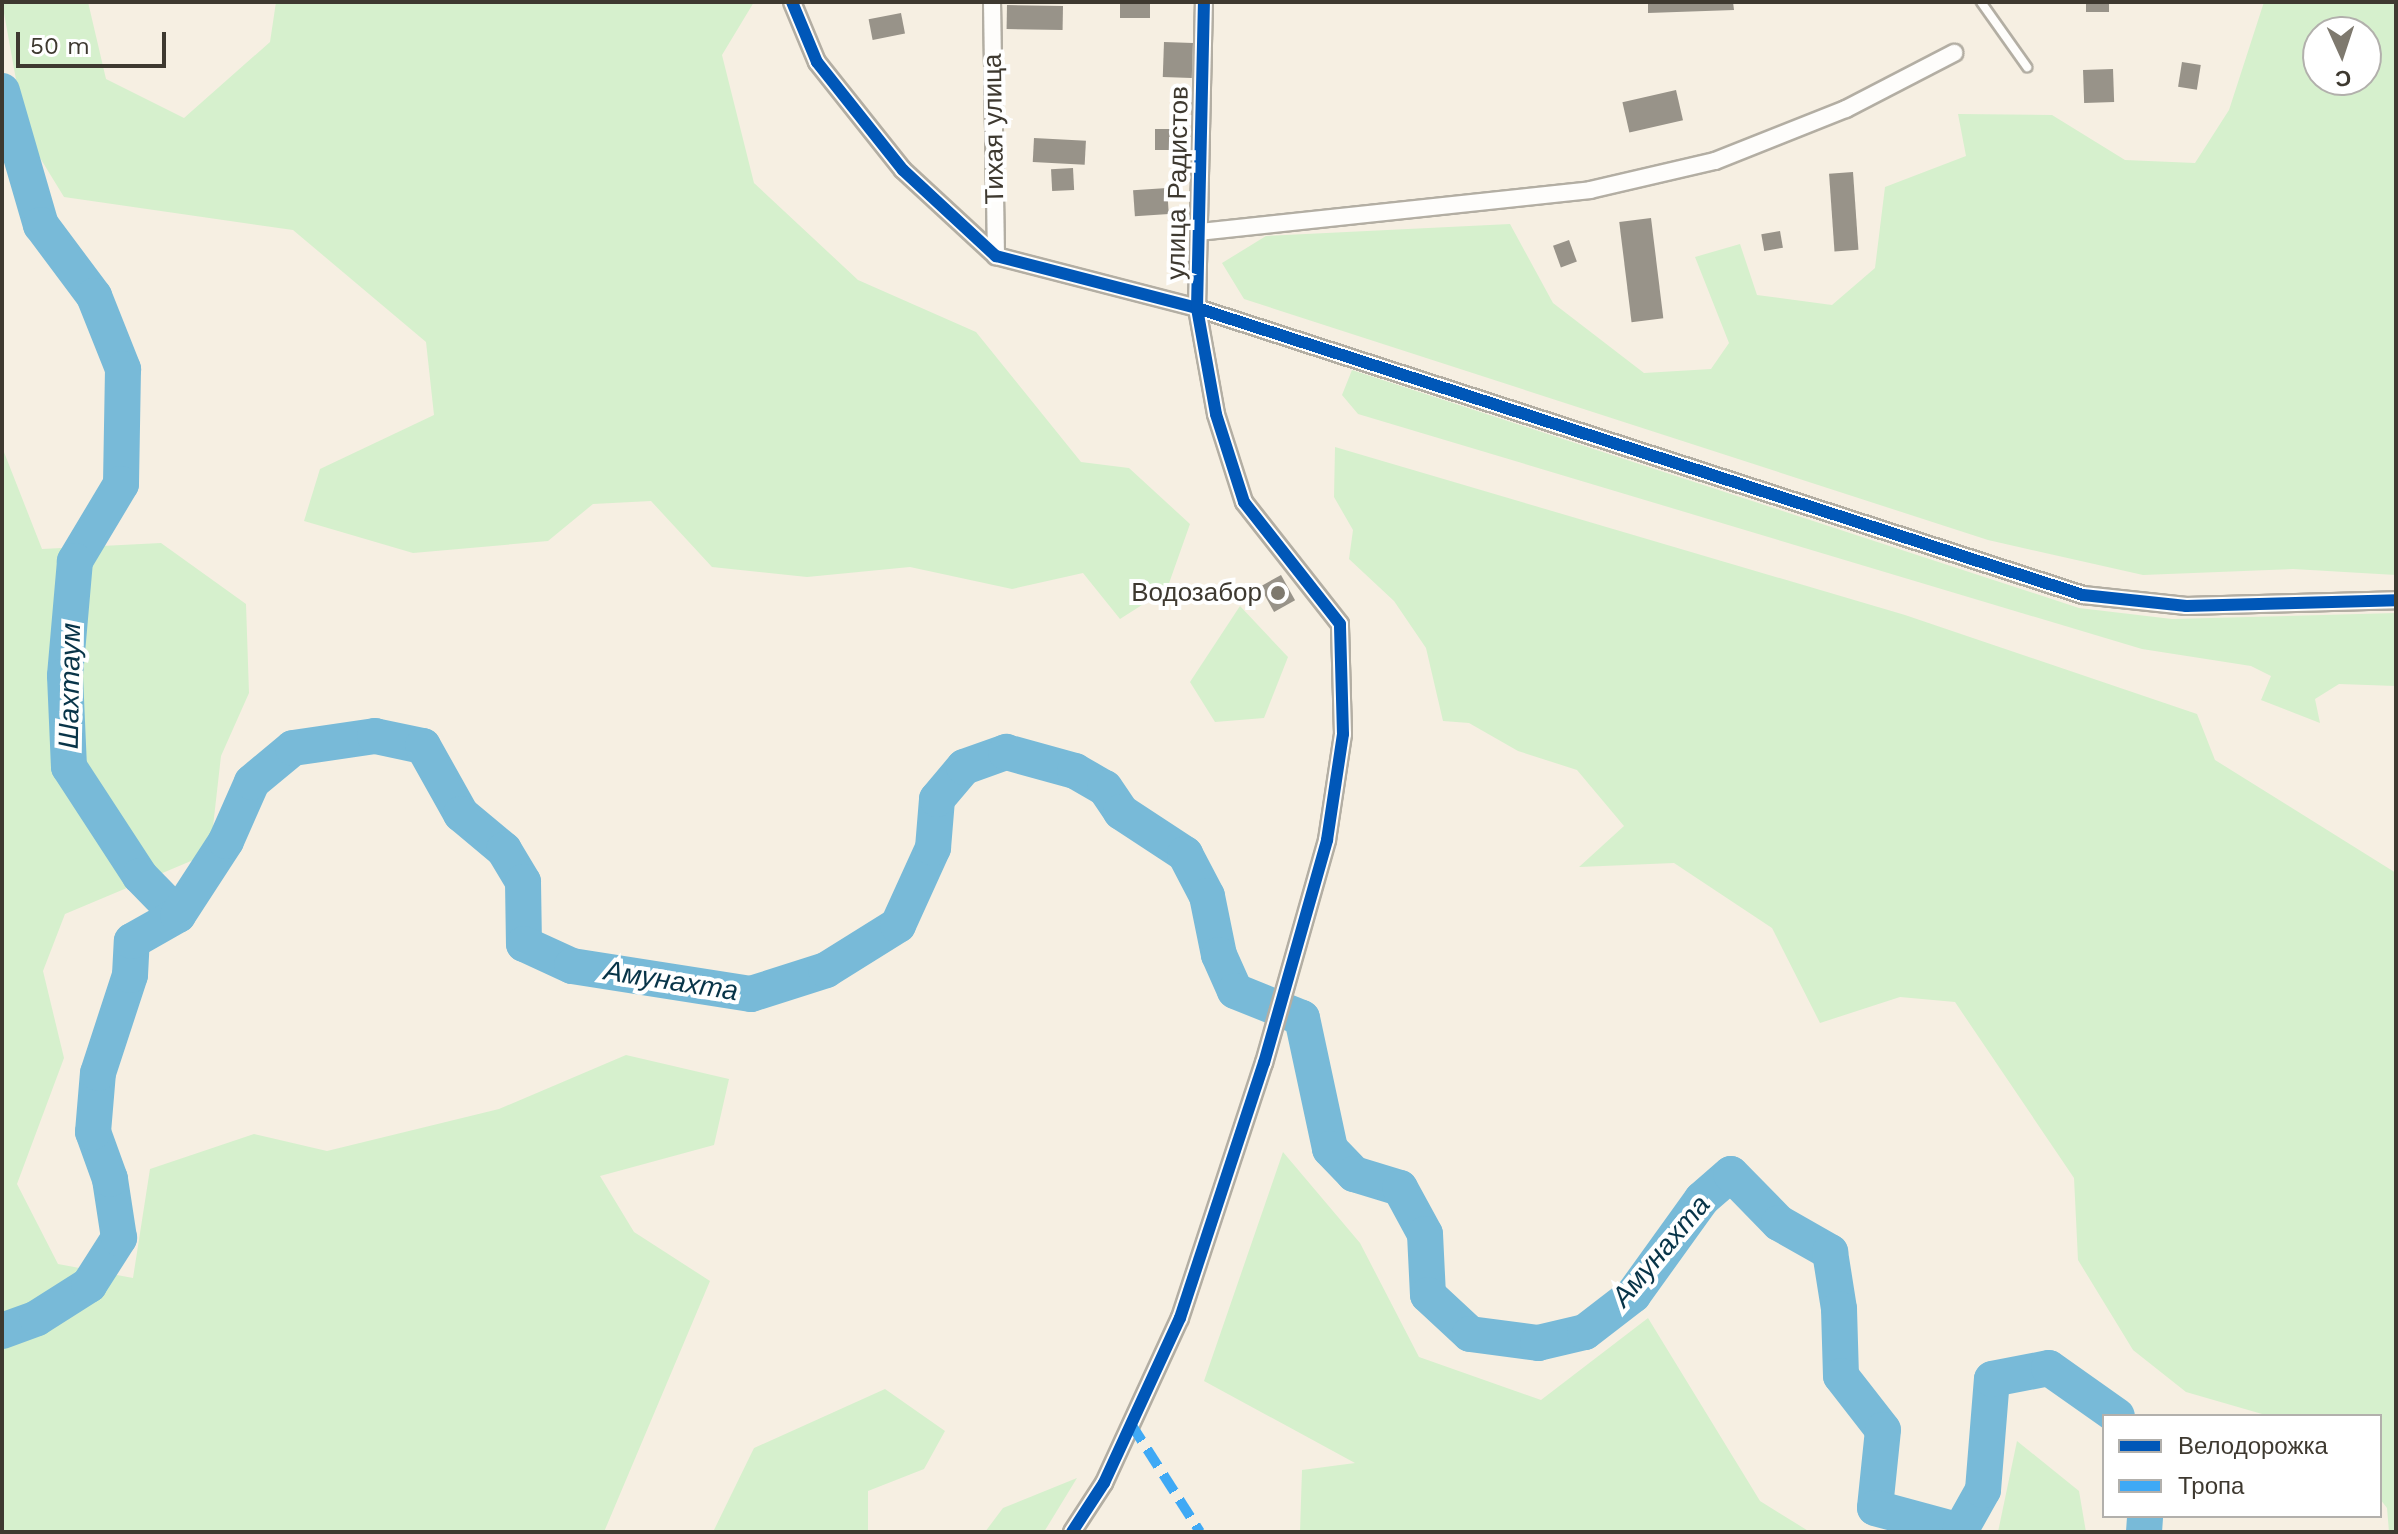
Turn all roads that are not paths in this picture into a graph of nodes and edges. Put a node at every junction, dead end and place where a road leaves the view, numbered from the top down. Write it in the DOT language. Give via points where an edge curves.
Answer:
graph roads {
  1 [pos="792,2"];
  2 [pos="992,2"];
  3 [pos="1204,2"];
  4 [pos="1981,2"];
  5 [pos="1954,53"];
  6 [pos="2027,67"];
  7 [pos="1199,232"];
  8 [pos="996,256"];
  9 [pos="1197,308"];
  10 [pos="2396,600"];
  11 [pos="1072,1532"];
  1 -- 8 [label="street" via="817,62 903,170"];
  2 -- 8 [label="street, Тихая улица"];
  3 -- 7 [label="street, улица Радистов"];
  4 -- 6 [label="lane"];
  5 -- 7 [label="street" via="1846,109 1715,161 1590,190"];
  7 -- 9 [label="street, улица Радистов"];
  8 -- 9 [label="street"];
  9 -- 10 [label="street" via="2083,595 2186,606"];
  9 -- 11 [label="street, улица Радистов" via="1216,414 1244,502 1340,624 1343,734 1327,840 1264,1063 1180,1318 1104,1483"];
}
